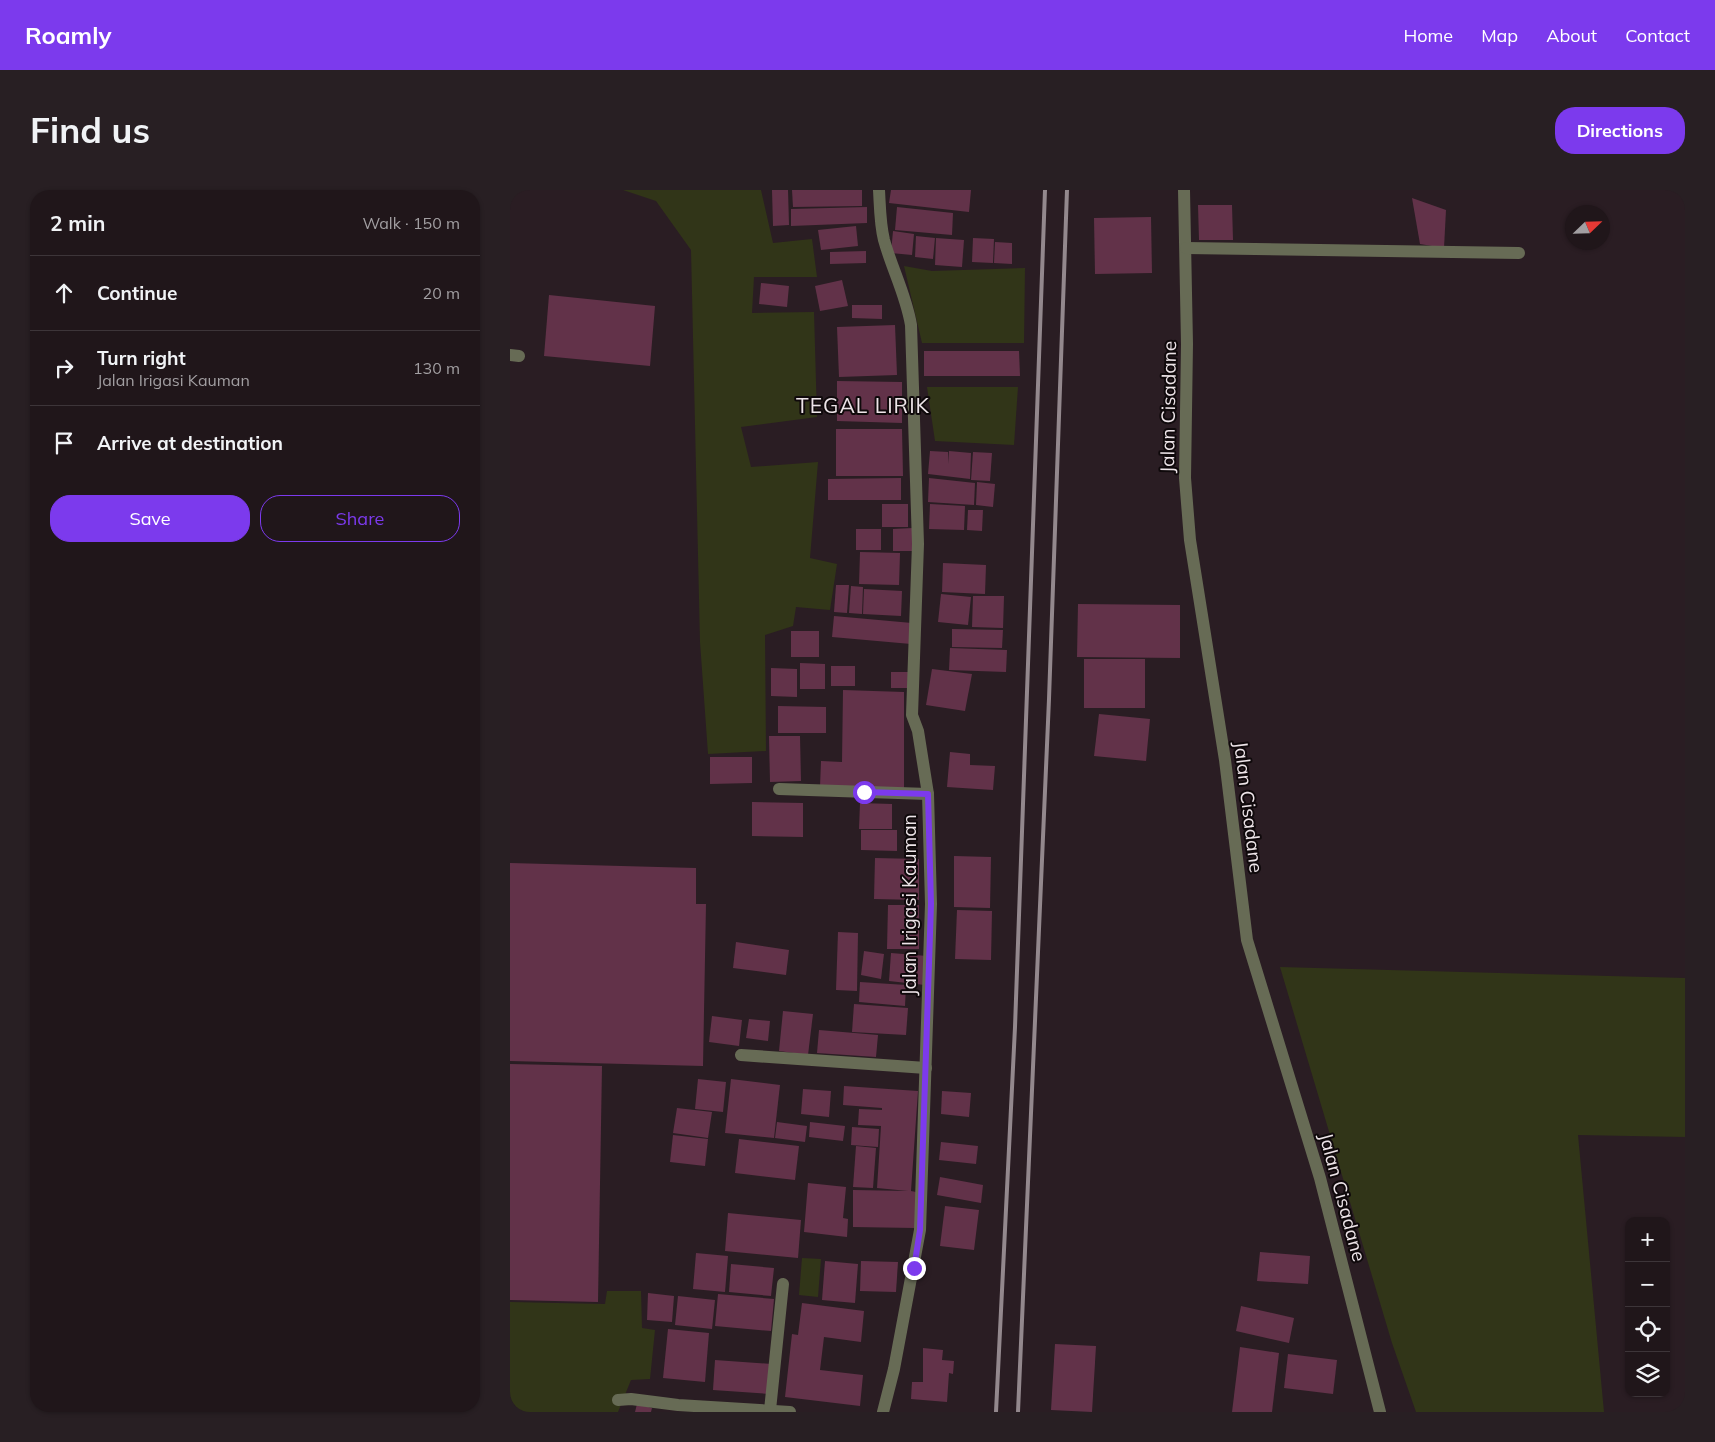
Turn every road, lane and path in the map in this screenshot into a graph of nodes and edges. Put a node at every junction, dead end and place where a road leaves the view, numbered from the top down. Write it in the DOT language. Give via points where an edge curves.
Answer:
graph roads {
  1 [pos="879,190"];
  2 [pos="1184,190"];
  3 [pos="1186,248"];
  4 [pos="1519,253"];
  5 [pos="779,789"];
  6 [pos="928,794"];
  7 [pos="741,1055"];
  8 [pos="926,1068"];
  9 [pos="783,1284"];
  10 [pos="618,1400"];
  11 [pos="733,1410"];
  12 [pos="770,1410"];
  13 [pos="790,1412"];
  14 [pos="883,1412"];
  15 [pos="1380,1412"];
  1 -- 6 [label="street, Jalan Irigasi Kauman" via="881,225 906,298 911,325 918,544 912,715 918,731"];
  2 -- 3 [label="street, Jalan Cisadane"];
  3 -- 4 [label="street"];
  3 -- 15 [label="street, Jalan Cisadane" via="1185,478 1190,540 1225,760 1247,940 1320,1178"];
  5 -- 6 [label="street"];
  6 -- 8 [label="street, Jalan Irigasi Kauman" via="931,904"];
  7 -- 8 [label="street"];
  8 -- 14 [label="street, Jalan Irigasi Kauman" via="920,1230"];
  9 -- 12 [label="street"];
  10 -- 11 [label="street"];
  11 -- 12 [label="street"];
  12 -- 13 [label="street"];
}
